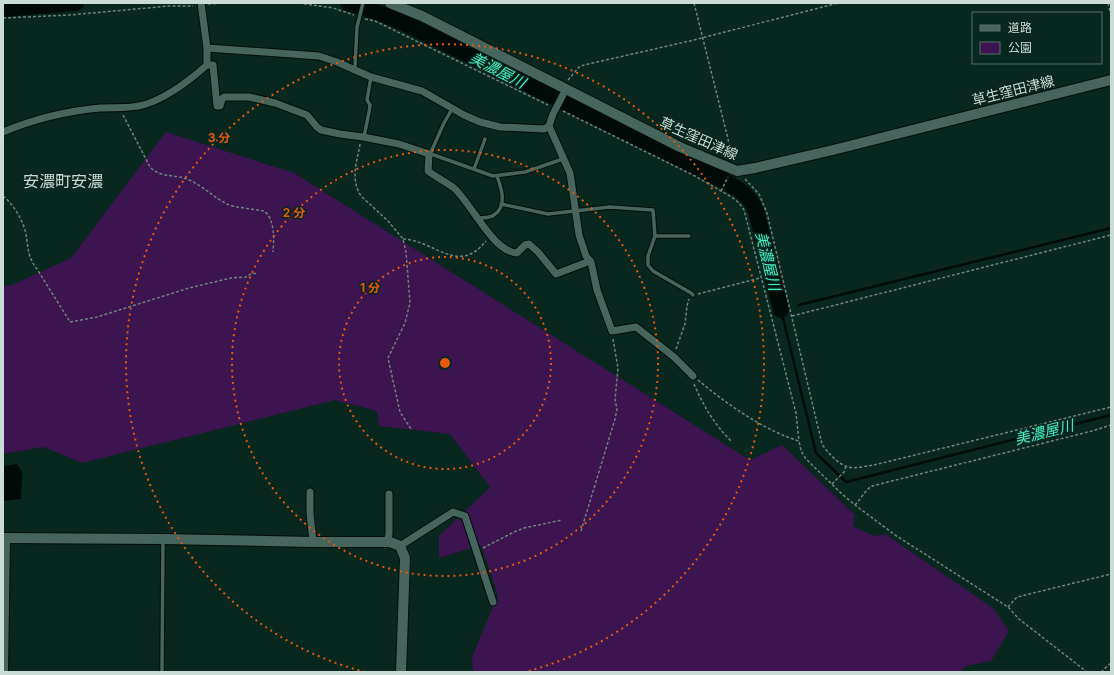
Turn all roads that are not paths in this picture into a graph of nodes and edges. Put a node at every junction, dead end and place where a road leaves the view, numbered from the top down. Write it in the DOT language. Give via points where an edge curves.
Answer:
graph roads {
  1 [pos="363,3"];
  2 [pos="390,3"];
  3 [pos="201,4"];
  4 [pos="207,48"];
  5 [pos="207,65"];
  6 [pos="353,69"];
  7 [pos="371,77"];
  8 [pos="1111,80"];
  9 [pos="565,89"];
  10 [pos="452,108"];
  11 [pos="549,126"];
  12 [pos="3,132"];
  13 [pos="361,137"];
  14 [pos="485,139"];
  15 [pos="430,154"];
  16 [pos="564,158"];
  17 [pos="474,169"];
  18 [pos="498,176"];
  19 [pos="501,204"];
  20 [pos="575,211"];
  21 [pos="478,218"];
  22 [pos="655,236"];
  23 [pos="690,236"];
  24 [pos="590,261"];
  25 [pos="693,295"];
  26 [pos="693,376"];
  27 [pos="310,492"];
  28 [pos="389,494"];
  29 [pos="4,538"];
  30 [pos="163,539"];
  31 [pos="313,542"];
  32 [pos="387,542"];
  33 [pos="400,546"];
  34 [pos="493,602"];
  35 [pos="3,672"];
  36 [pos="162,672"];
  37 [pos="401,672"];
  1 -- 6 [label="lane" via="357,27"];
  2 -- 9 [label="main road, 草生窪田津線" via="422,16"];
  3 -- 4 [label="street"];
  4 -- 5 [label="street"];
  4 -- 6 [label="street" via="314,55"];
  5 -- 12 [label="street" via="153,102 136,107 70,112 33,120"];
  5 -- 13 [label="street" via="213,65 217,106 220,106 224,97 249,97 307,115 321,130"];
  6 -- 7 [label="street"];
  7 -- 10 [label="street" via="422,92"];
  7 -- 13 [label="lane" via="367,100 370,105 369,112"];
  8 -- 9 [label="main road, 草生窪田津線" via="833,150 737,171 680,147"];
  9 -- 11 [label="street"];
  10 -- 11 [label="street" via="480,122 500,127 544,129"];
  10 -- 15 [label="lane"];
  11 -- 16 [label="street"];
  13 -- 15 [label="street" via="399,144"];
  14 -- 17 [label="lane"];
  15 -- 17 [label="lane"];
  15 -- 21 [label="street" via="428,171 454,189"];
  16 -- 18 [label="lane" via="526,172"];
  16 -- 20 [label="street" via="570,173"];
  17 -- 18 [label="lane"];
  18 -- 19 [label="lane" via="503,196"];
  19 -- 20 [label="lane" via="548,214"];
  19 -- 21 [label="lane" via="495,215"];
  20 -- 22 [label="lane" via="610,207 653,210"];
  20 -- 24 [label="street" via="579,235"];
  21 -- 24 [label="street" via="490,236 511,253 517,253 529,244 556,274"];
  22 -- 23 [label="lane"];
  22 -- 25 [label="lane" via="648,256 648,266"];
  24 -- 26 [label="street" via="597,290 612,331 636,327 674,357"];
  27 -- 31 [label="street"];
  28 -- 32 [label="street"];
  29 -- 30 [label="main road"];
  29 -- 35 [label="main road"];
  30 -- 31 [label="main road"];
  30 -- 36 [label="lane"];
  31 -- 32 [label="main road"];
  32 -- 33 [label="main road"];
  33 -- 34 [label="street" via="453,512 465,516"];
  33 -- 37 [label="main road" via="404,558"];
}
